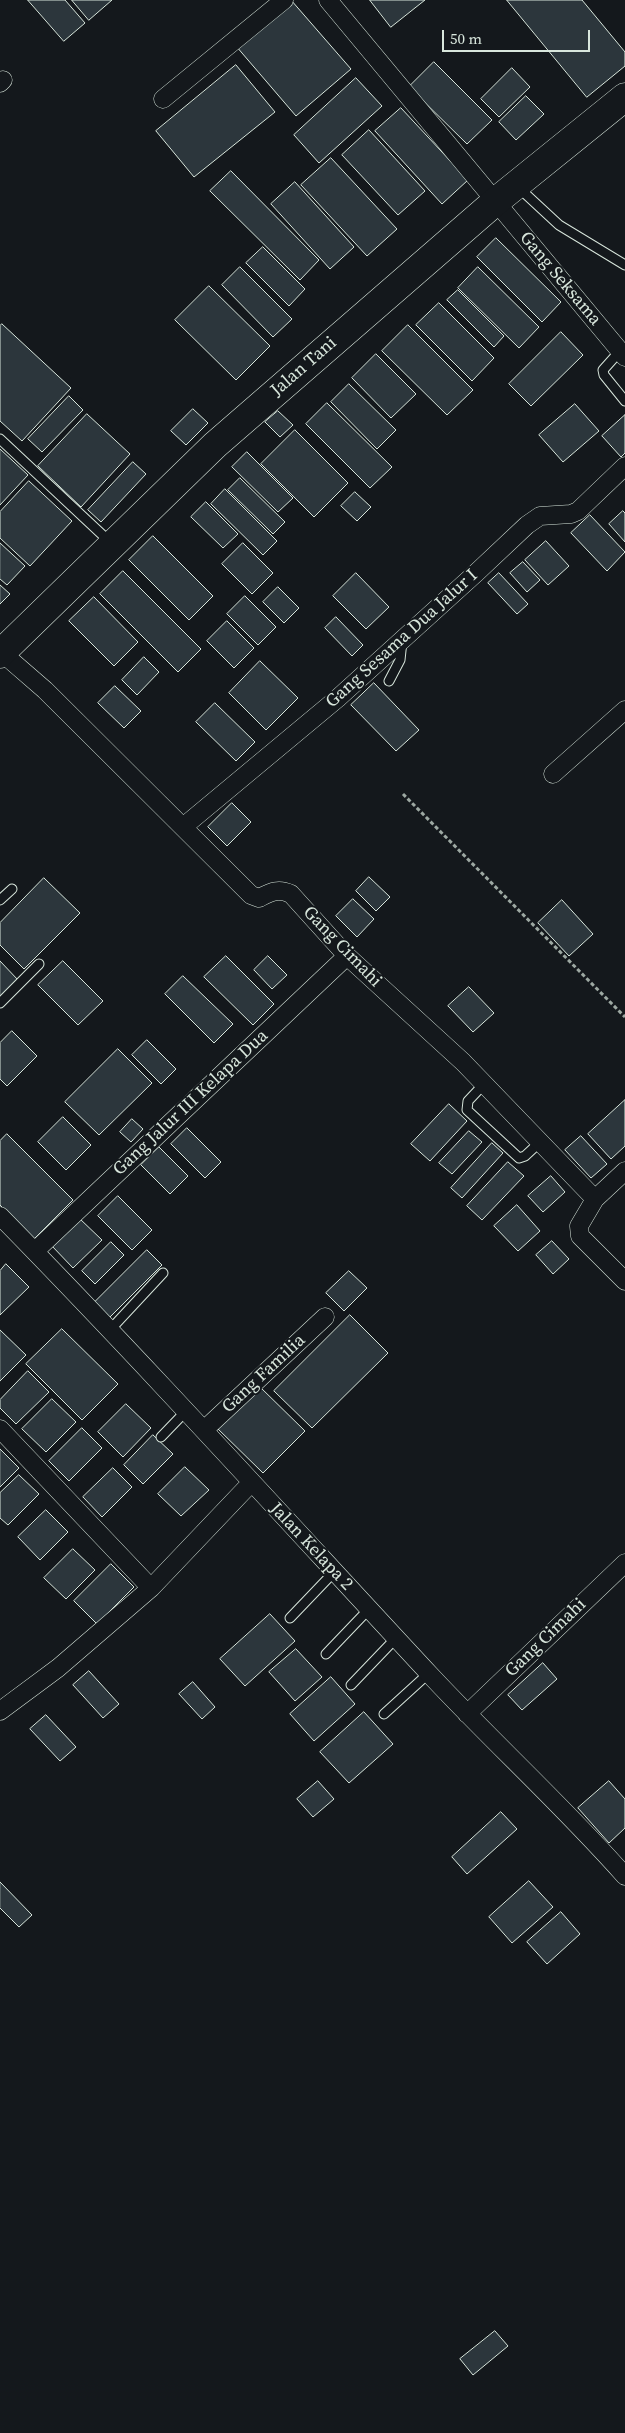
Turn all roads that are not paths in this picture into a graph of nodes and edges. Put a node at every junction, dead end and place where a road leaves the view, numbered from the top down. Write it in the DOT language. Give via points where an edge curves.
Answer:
graph roads {
  1 [pos="284,0"];
  2 [pos="328,0"];
  3 [pos="625,97"];
  4 [pos="163,99"];
  5 [pos="516,185"];
  6 [pos="495,202"];
  7 [pos="625,265"];
  8 [pos="623,354"];
  9 [pos="625,401"];
  10 [pos="0,439"];
  11 [pos="625,466"];
  12 [pos="112,544"];
  13 [pos="402,641"];
  14 [pos="1,652"];
  15 [pos="389,681"];
  16 [pos="625,710"];
  17 [pos="554,774"];
  18 [pos="183,827"];
  19 [pos="12,888"];
  20 [pos="1,897"];
  21 [pos="347,956"];
  22 [pos="39,964"];
  23 [pos="0,1003"];
  24 [pos="484,1084"];
  25 [pos="540,1142"];
  26 [pos="625,1171"];
  27 [pos="595,1199"];
  28 [pos="0,1216"];
  29 [pos="35,1251"];
  30 [pos="163,1273"];
  31 [pos="625,1281"];
  32 [pos="325,1318"];
  33 [pos="109,1331"];
  34 [pos="186,1411"];
  35 [pos="0,1429"];
  36 [pos="204,1430"];
  37 [pos="160,1437"];
  38 [pos="251,1484"];
  39 [pos="625,1563"];
  40 [pos="334,1572"];
  41 [pos="151,1588"];
  42 [pos="369,1609"];
  43 [pos="290,1618"];
  44 [pos="396,1638"];
  45 [pos="326,1654"];
  46 [pos="429,1673"];
  47 [pos="351,1685"];
  48 [pos="0,1711"];
  49 [pos="384,1714"];
  50 [pos="467,1714"];
  51 [pos="621,1864"];
  1 -- 4 [label="street"];
  2 -- 6 [label="street, Gang Seksama"];
  3 -- 5 [label="highway, Jalan Tani"];
  5 -- 6 [label="highway, Jalan Tani"];
  5 -- 7 [label="lane" via="559,225"];
  6 -- 8 [label="street, Gang Seksama"];
  6 -- 12 [label="highway, Jalan Tani" via="215,445"];
  8 -- 9 [label="lane" via="603,370"];
  10 -- 12 [label="lane"];
  11 -- 13 [label="street, Gang Sesama Dua Jalur I" via="578,511 540,516 527,525"];
  12 -- 14 [label="highway, Jalan Tani"];
  13 -- 15 [label="lane" via="400,660"];
  13 -- 18 [label="street, Gang Sesama Dua Jalur I"];
  14 -- 18 [label="street, Gang Cimahi"];
  16 -- 17 [label="street"];
  18 -- 21 [label="street, Gang Cimahi" via="251,895 259,898 274,890 291,894"];
  19 -- 20 [label="lane"];
  21 -- 24 [label="street, Gang Cimahi"];
  21 -- 29 [label="street, Gang Jalur III Kelapa Dua"];
  22 -- 23 [label="lane"];
  24 -- 25 [label="street, Gang Cimahi"];
  24 -- 25 [label="lane" via="468,1101 467,1110 520,1158"];
  25 -- 27 [label="street, Gang Cimahi"];
  26 -- 27 [label="street"];
  27 -- 31 [label="street" via="579,1226 580,1236"];
  28 -- 29 [label="street, Jalan Kelapa 2"];
  29 -- 33 [label="street, Jalan Kelapa 2"];
  30 -- 33 [label="lane"];
  32 -- 36 [label="street, Gang Familia"];
  33 -- 34 [label="street, Jalan Kelapa 2"];
  34 -- 36 [label="street, Jalan Kelapa 2"];
  34 -- 37 [label="lane"];
  35 -- 41 [label="street"];
  36 -- 38 [label="street, Jalan Kelapa 2"];
  38 -- 40 [label="street, Jalan Kelapa 2"];
  38 -- 41 [label="street"];
  39 -- 50 [label="street, Gang Cimahi"];
  40 -- 42 [label="street, Jalan Kelapa 2"];
  40 -- 43 [label="lane"];
  41 -- 48 [label="street" via="58,1668"];
  42 -- 44 [label="street, Jalan Kelapa 2"];
  42 -- 45 [label="lane"];
  44 -- 46 [label="street, Jalan Kelapa 2"];
  44 -- 47 [label="lane"];
  46 -- 49 [label="lane"];
  46 -- 50 [label="street, Jalan Kelapa 2"];
  50 -- 51 [label="street, Jalan Kelapa 2"];
}
